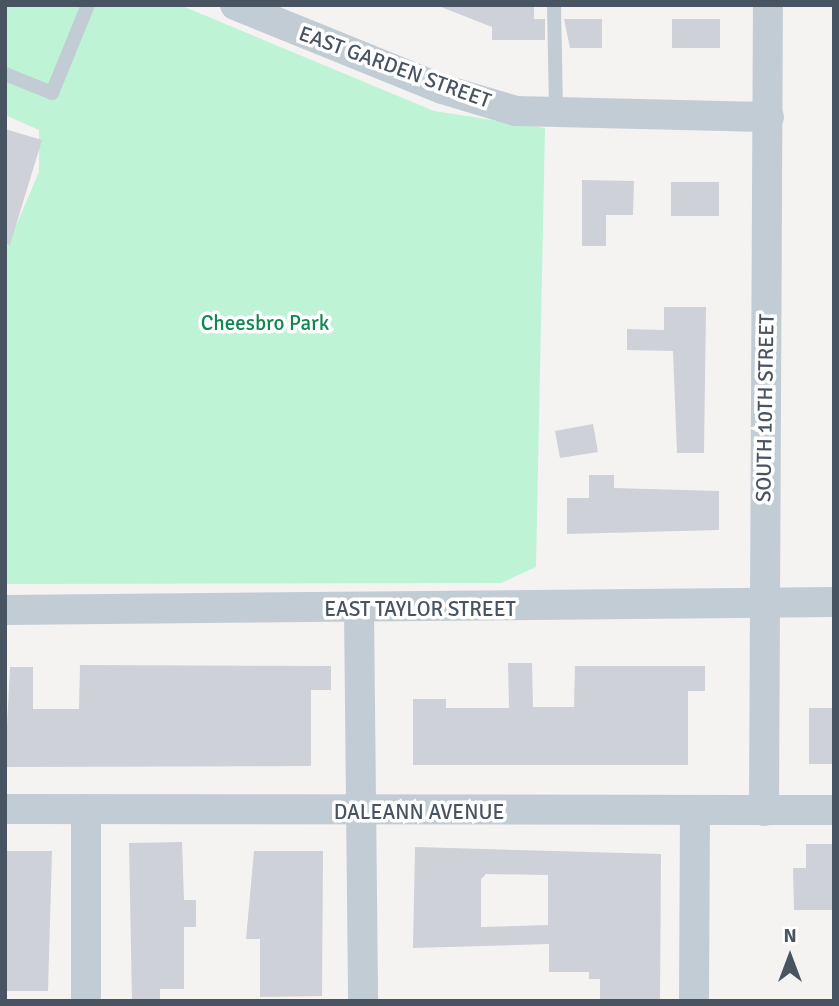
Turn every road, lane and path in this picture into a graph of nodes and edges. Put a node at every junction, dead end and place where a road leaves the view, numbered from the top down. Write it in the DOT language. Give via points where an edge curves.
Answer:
graph roads {
  1 [pos="88,5"];
  2 [pos="235,5"];
  3 [pos="554,5"];
  4 [pos="768,5"];
  5 [pos="5,74"];
  6 [pos="556,114"];
  7 [pos="769,117"];
  8 [pos="834,602"];
  9 [pos="763,603"];
  10 [pos="5,610"];
  11 [pos="359,610"];
  12 [pos="5,809"];
  13 [pos="86,809"];
  14 [pos="834,810"];
  15 [pos="764,811"];
  16 [pos="363,812"];
  17 [pos="695,812"];
  18 [pos="86,1001"];
  19 [pos="363,1001"];
  20 [pos="694,1001"];
  1 -- 5 [label="lane" via="52,93"];
  2 -- 6 [label="street, EAST GARDEN STREET" via="443,89 516,110"];
  3 -- 6 [label="lane"];
  4 -- 7 [label="street, SOUTH 10TH STREET"];
  6 -- 7 [label="street, EAST GARDEN STREET"];
  7 -- 9 [label="street, SOUTH 10TH STREET"];
  8 -- 9 [label="street, EAST TAYLOR STREET"];
  9 -- 11 [label="street, EAST TAYLOR STREET"];
  9 -- 15 [label="street, SOUTH 10TH STREET"];
  10 -- 11 [label="street, EAST TAYLOR STREET"];
  11 -- 16 [label="street"];
  12 -- 13 [label="street, DALEANN AVENUE"];
  13 -- 16 [label="street, DALEANN AVENUE"];
  13 -- 18 [label="street"];
  14 -- 15 [label="street, DALEANN AVENUE"];
  15 -- 17 [label="street, DALEANN AVENUE"];
  16 -- 17 [label="street, DALEANN AVENUE"];
  16 -- 19 [label="street"];
  17 -- 20 [label="street"];
}
